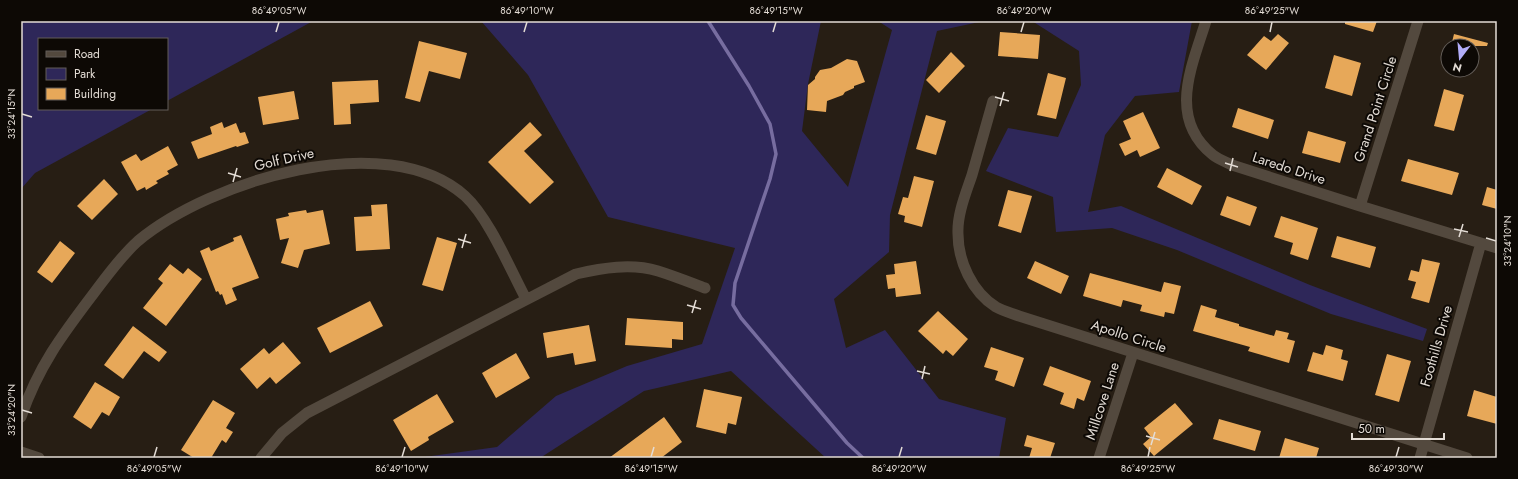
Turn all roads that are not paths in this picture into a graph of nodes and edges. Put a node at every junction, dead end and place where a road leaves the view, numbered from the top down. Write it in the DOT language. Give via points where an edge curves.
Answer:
graph roads {
  1 [pos="1206,21"];
  2 [pos="1418,21"];
  3 [pos="993,101"];
  4 [pos="1360,206"];
  5 [pos="1480,243"];
  6 [pos="1497,248"];
  7 [pos="705,288"];
  8 [pos="526,299"];
  9 [pos="1133,353"];
  10 [pos="21,417"];
  11 [pos="1424,444"];
  12 [pos="21,452"];
  13 [pos="39,458"];
  14 [pos="261,458"];
  15 [pos="1099,458"];
  16 [pos="1420,458"];
  17 [pos="1467,458"];
  1 -- 4 [label="street, Laredo Drive" via="1189,79 1186,100 1188,119 1202,144 1213,156 1232,165"];
  2 -- 4 [label="street, Grand Point Circle"];
  3 -- 9 [label="street, Apollo Circle" via="957,233 964,267 982,295 996,307"];
  4 -- 5 [label="street, Laredo Drive"];
  5 -- 6 [label="street, Laredo Drive"];
  5 -- 11 [label="street, Foothills Drive"];
  7 -- 8 [label="street" via="657,270 625,266 600,268 576,274"];
  8 -- 10 [label="street, Golf Drive" via="477,210 465,196 448,184 426,173 372,163 306,168 259,179 220,194 184,210 137,242 59,338 34,384"];
  8 -- 14 [label="street" via="307,413 282,433"];
  9 -- 11 [label="street, Apollo Circle"];
  9 -- 15 [label="street, Millcove Lane"];
  11 -- 16 [label="street, Foothills Drive"];
  11 -- 17 [label="street, Apollo Circle"];
  12 -- 13 [label="street"];
}
